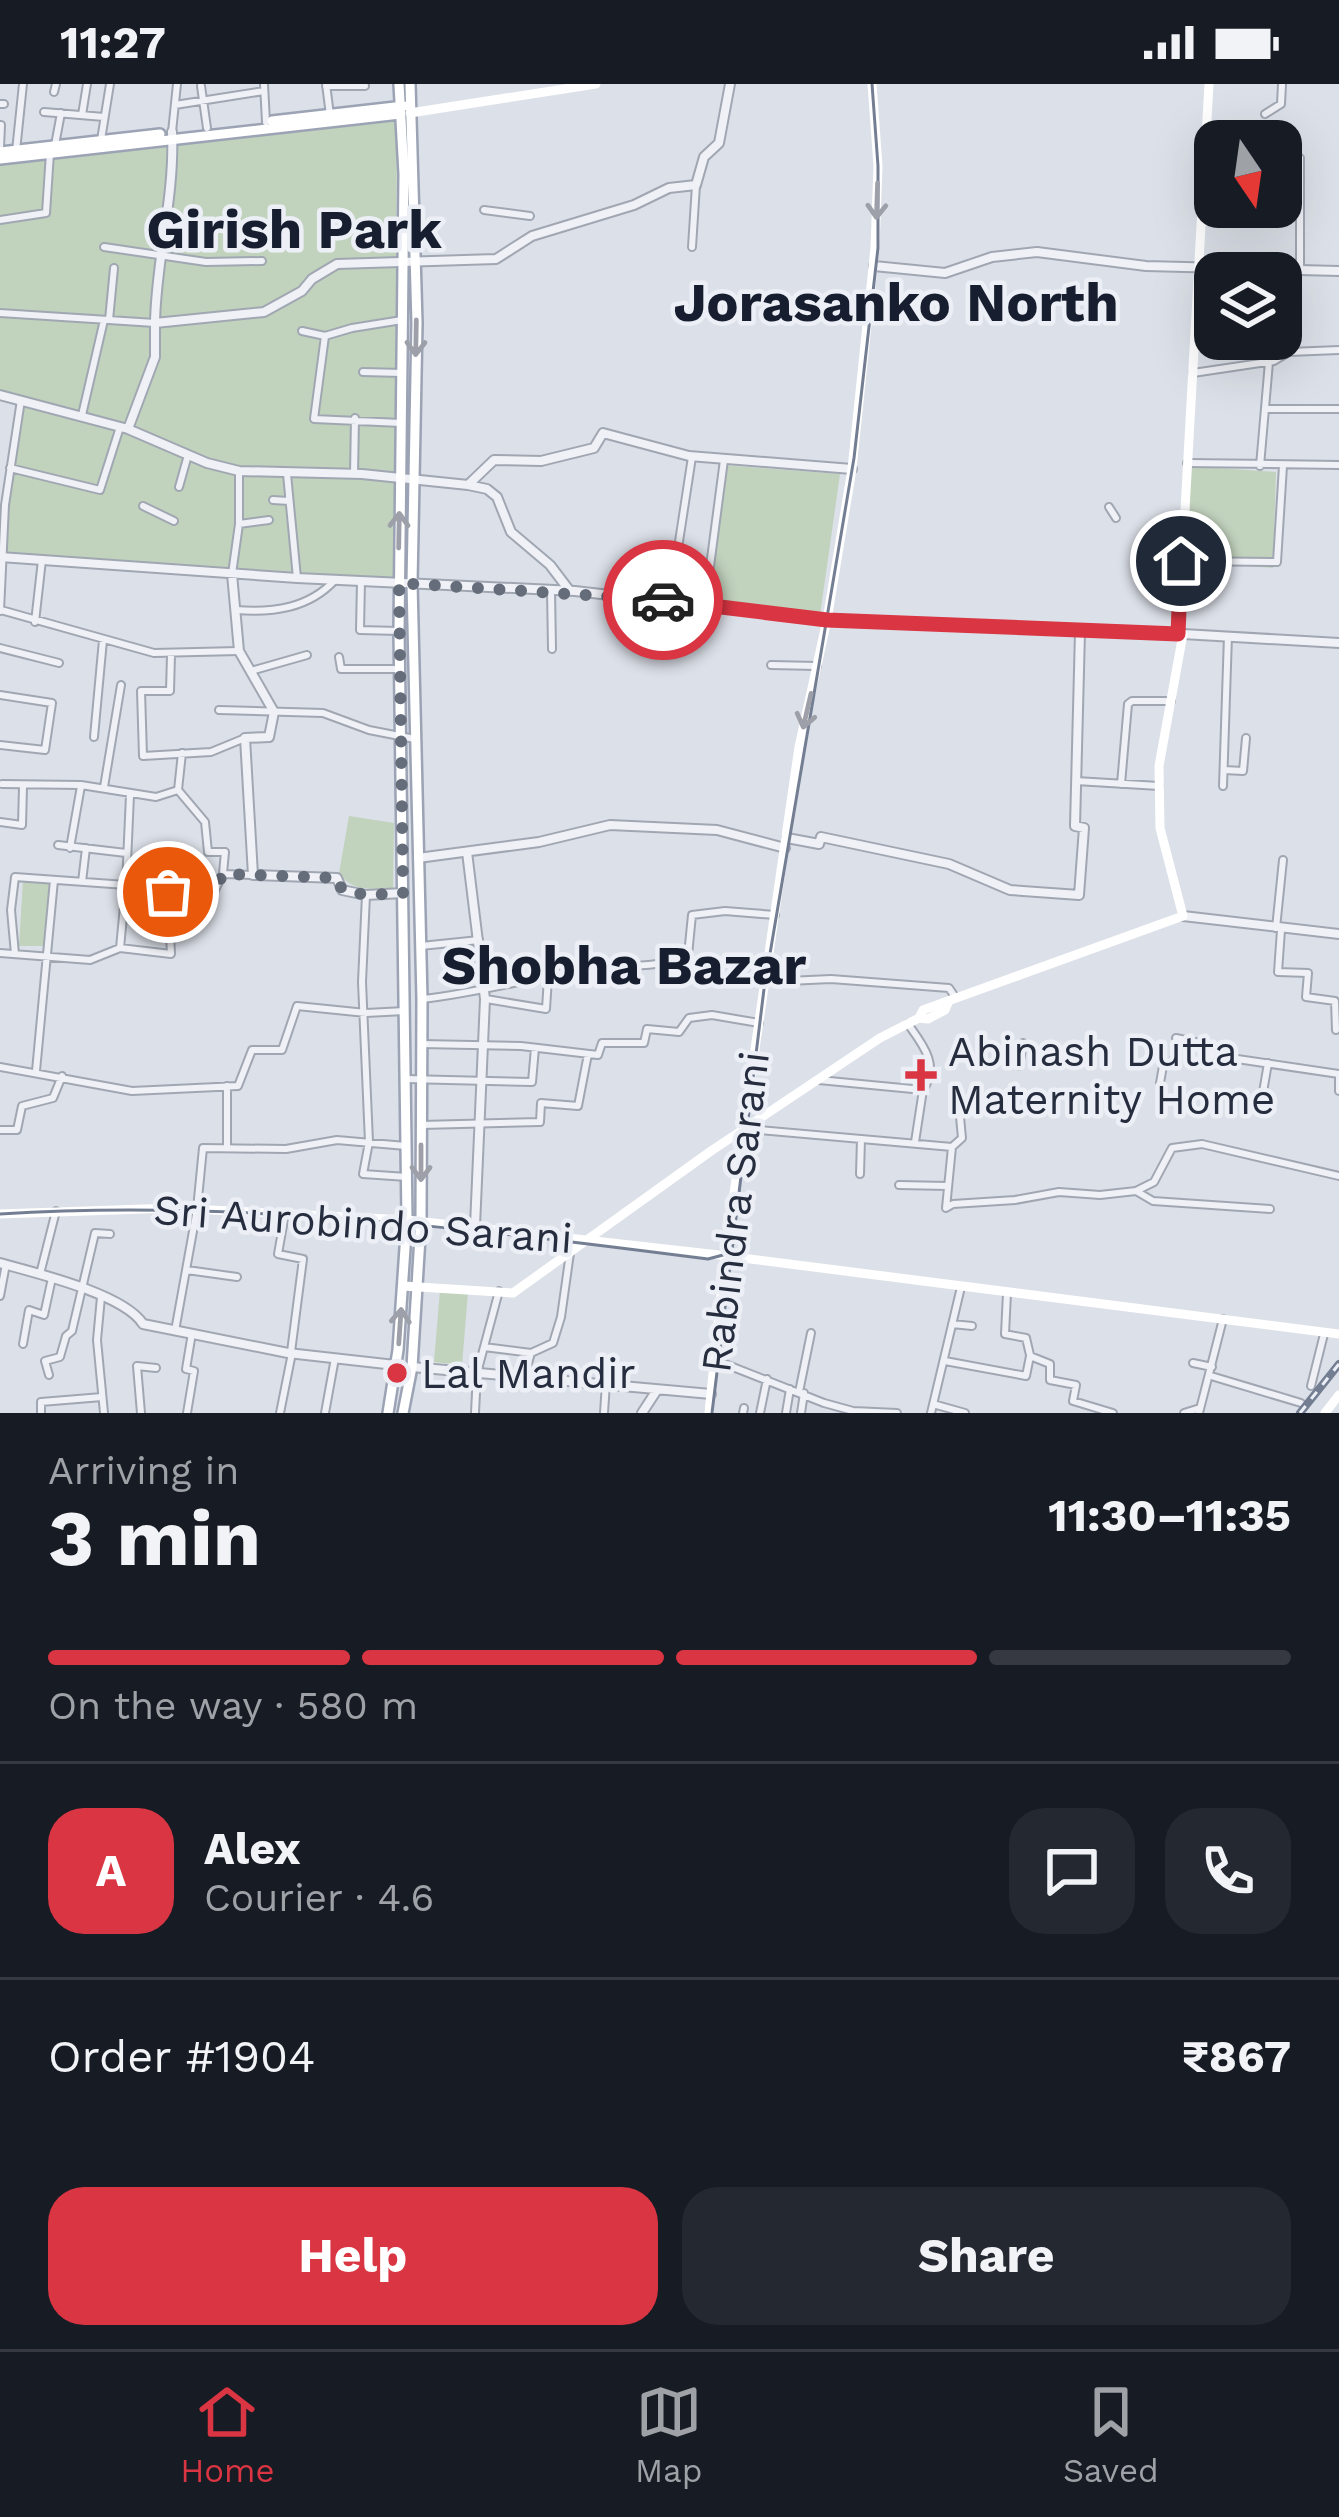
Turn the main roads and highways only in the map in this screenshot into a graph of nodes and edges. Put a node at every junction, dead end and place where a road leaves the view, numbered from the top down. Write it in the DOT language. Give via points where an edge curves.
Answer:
graph roads {
  1 [pos="399,84"];
  2 [pos="410,84"];
  3 [pos="596,84"];
  4 [pos="872,84"];
  5 [pos="1209,84"];
  6 [pos="408,110"];
  7 [pos="172,135"];
  8 [pos="52,149"];
  9 [pos="0,153"];
  10 [pos="745,1128"];
  11 [pos="0,1214"];
  12 [pos="407,1220"];
  13 [pos="421,1221"];
  14 [pos="586,1240"];
  15 [pos="725,1256"];
  16 [pos="403,1286"];
  17 [pos="417,1287"];
  18 [pos="1339,1334"];
  19 [pos="1339,1394"];
  20 [pos="388,1413"];
  21 [pos="403,1413"];
  22 [pos="709,1413"];
  23 [pos="1325,1413"];
  1 -- 6 [label="main road"];
  2 -- 6 [label="main road"];
  3 -- 6 [label="main road"];
  4 -- 10 [label="main road, Rabindra Sarani, one-way" via="874,266 852,469 802,733"];
  5 -- 10 [label="main road" via="1180,634 1159,787 1160,828 1183,916 923,1010"];
  6 -- 7 [label="main road"];
  6 -- 7 [label="main road"];
  12 -- 6 [label="main road, one-way" via="399,583"];
  6 -- 13 [label="main road, one-way" via="416,263"];
  7 -- 8 [label="main road"];
  8 -- 9 [label="main road"];
  8 -- 9 [label="main road"];
  10 -- 14 [label="main road"];
  10 -- 15 [label="main road, Rabindra Sarani"];
  11 -- 12 [label="main road, Sri Aurobindo Sarani" via="197,1209"];
  12 -- 13 [label="main road, Sri Aurobindo Sarani"];
  12 -- 16 [label="main road"];
  13 -- 14 [label="main road, Sri Aurobindo Sarani"];
  13 -- 17 [label="main road"];
  14 -- 15 [label="main road, Sri Aurobindo Sarani"];
  14 -- 17 [label="main road" via="513,1293"];
  15 -- 18 [label="main road, Sri Aurobindo Sarani"];
  15 -- 22 [label="main road, Rabindra Sarani"];
  16 -- 17 [label="main road"];
  20 -- 16 [label="main road, one-way"];
  17 -- 21 [label="main road"];
  19 -- 23 [label="main road"];
}
